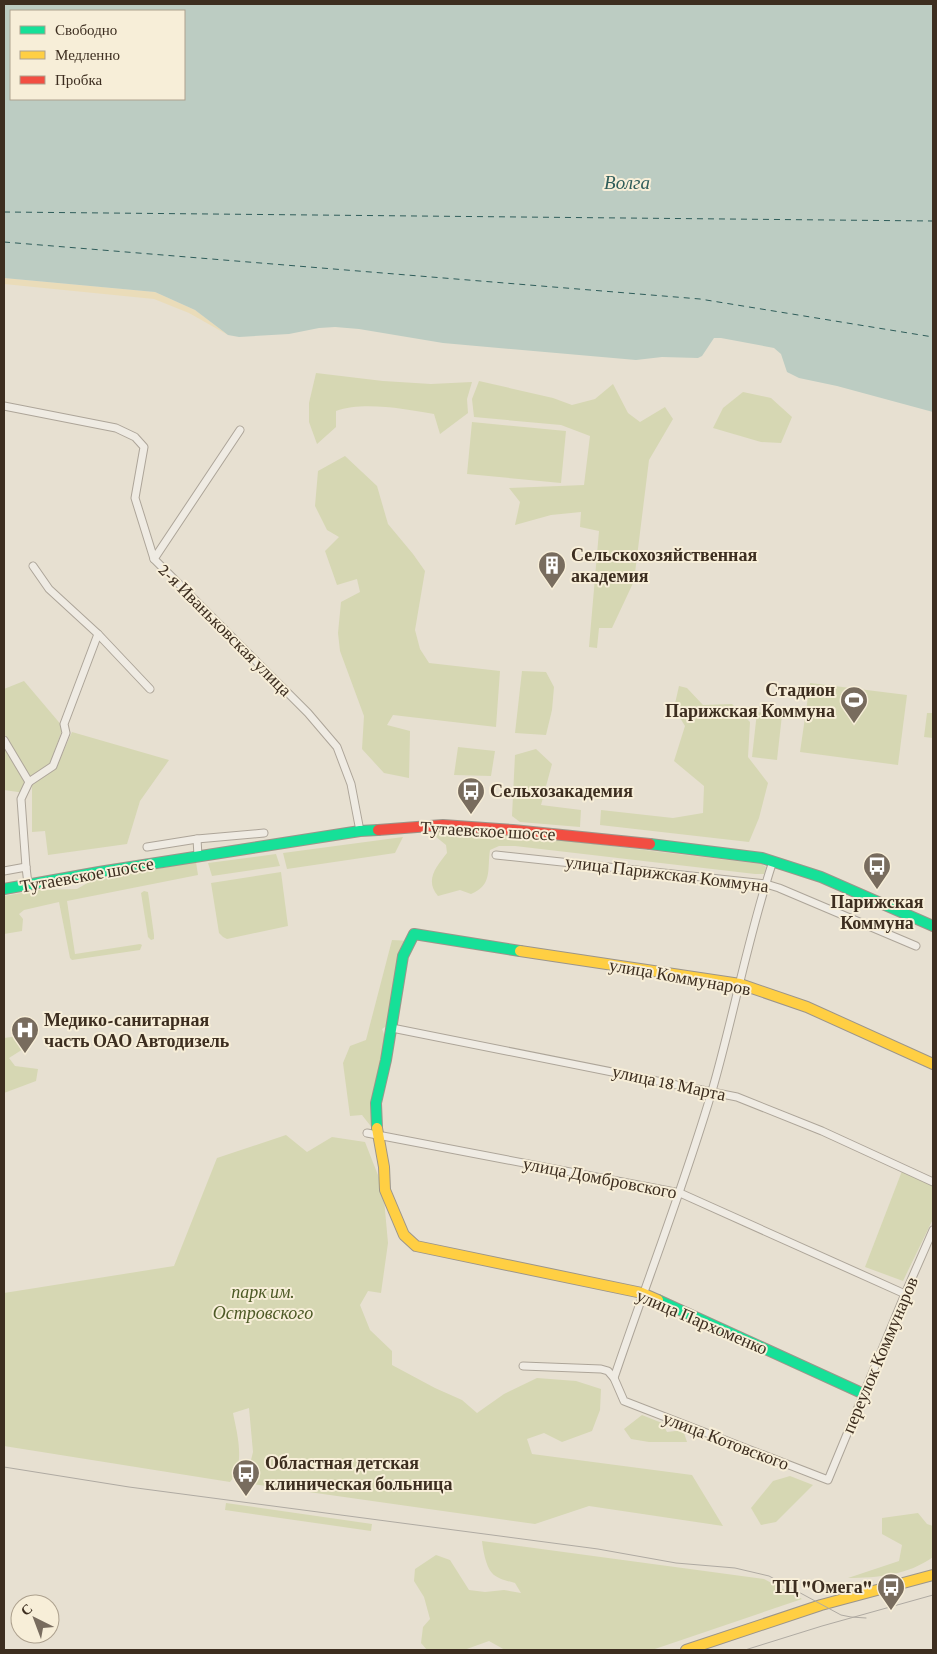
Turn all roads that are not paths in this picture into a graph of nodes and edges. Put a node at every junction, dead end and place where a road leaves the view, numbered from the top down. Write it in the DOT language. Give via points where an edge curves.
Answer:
graph roads {
  1 [pos="4,406"];
  2 [pos="240,430"];
  3 [pos="154,559"];
  4 [pos="33,566"];
  5 [pos="98,634"];
  6 [pos="150,689"];
  7 [pos="4,740"];
  8 [pos="29,782"];
  9 [pos="360,832"];
  10 [pos="264,833"];
  11 [pos="197,839"];
  12 [pos="147,847"];
  13 [pos="496,855"];
  14 [pos="198,856"];
  15 [pos="773,860"];
  16 [pos="26,866"];
  17 [pos="4,871"];
  18 [pos="28,884"];
  19 [pos="766,884"];
  20 [pos="4,889"];
  21 [pos="933,926"];
  22 [pos="916,946"];
  23 [pos="740,984"];
  24 [pos="392,1028"];
  25 [pos="933,1064"];
  26 [pos="712,1091"];
  27 [pos="366,1133"];
  28 [pos="377,1135"];
  29 [pos="933,1182"];
  30 [pos="680,1193"];
  31 [pos="933,1230"];
  32 [pos="642,1293"];
  33 [pos="905,1294"];
  34 [pos="523,1366"];
  35 [pos="614,1378"];
  36 [pos="864,1394"];
  37 [pos="828,1480"];
  38 [pos="933,1575"];
  39 [pos="686,1650"];
  1 -- 3 [label="street, 2-я Иваньковская улица" via="116,428 135,437 144,447 135,498"];
  2 -- 3 [label="street"];
  3 -- 9 [label="street, 2-я Иваньковская улица" via="308,713 337,747 351,784"];
  4 -- 5 [label="street" via="49,589"];
  5 -- 6 [label="street"];
  5 -- 8 [label="street" via="64,724 66,733 53,766"];
  7 -- 8 [label="street"];
  8 -- 16 [label="street" via="21,799"];
  9 -- 14 [label="street, Тутаевское шоссе"];
  9 -- 15 [label="street, Тутаевское шоссе" via="442,825 491,828"];
  10 -- 11 [label="street"];
  11 -- 12 [label="street"];
  11 -- 14 [label="street"];
  13 -- 19 [label="street, улица Парижская Коммуна"];
  14 -- 18 [label="street, Тутаевское шоссе"];
  15 -- 19 [label="street"];
  15 -- 21 [label="street, Тутаевское шоссе" via="821,877"];
  16 -- 17 [label="street"];
  16 -- 18 [label="street"];
  18 -- 20 [label="street, Тутаевское шоссе"];
  19 -- 22 [label="street, улица Парижская Коммуна"];
  19 -- 23 [label="street"];
  23 -- 24 [label="street, улица Коммунаров" via="414,934 403,956"];
  23 -- 25 [label="street, улица Коммунаров" via="807,1007"];
  23 -- 26 [label="street"];
  24 -- 26 [label="street, улица 18 Марта"];
  24 -- 28 [label="street" via="376,1103"];
  26 -- 29 [label="street, улица 18 Марта" via="736,1097 822,1131"];
  26 -- 30 [label="street"];
  27 -- 28 [label="street, улица Домбровского"];
  28 -- 30 [label="street, улица Домбровского"];
  28 -- 32 [label="street, улица Пархоменко" via="385,1190 404,1235 416,1246"];
  30 -- 32 [label="street"];
  30 -- 33 [label="street, улица Домбровского"];
  31 -- 33 [label="street, переулок Коммунаров"];
  32 -- 35 [label="street"];
  32 -- 36 [label="street, улица Пархоменко"];
  33 -- 36 [label="street, переулок Коммунаров"];
  34 -- 35 [label="street" via="601,1369"];
  35 -- 37 [label="street, улица Котовского" via="624,1402"];
  36 -- 37 [label="street, переулок Коммунаров"];
  38 -- 39 [label="street" via="821,1605"];
}
